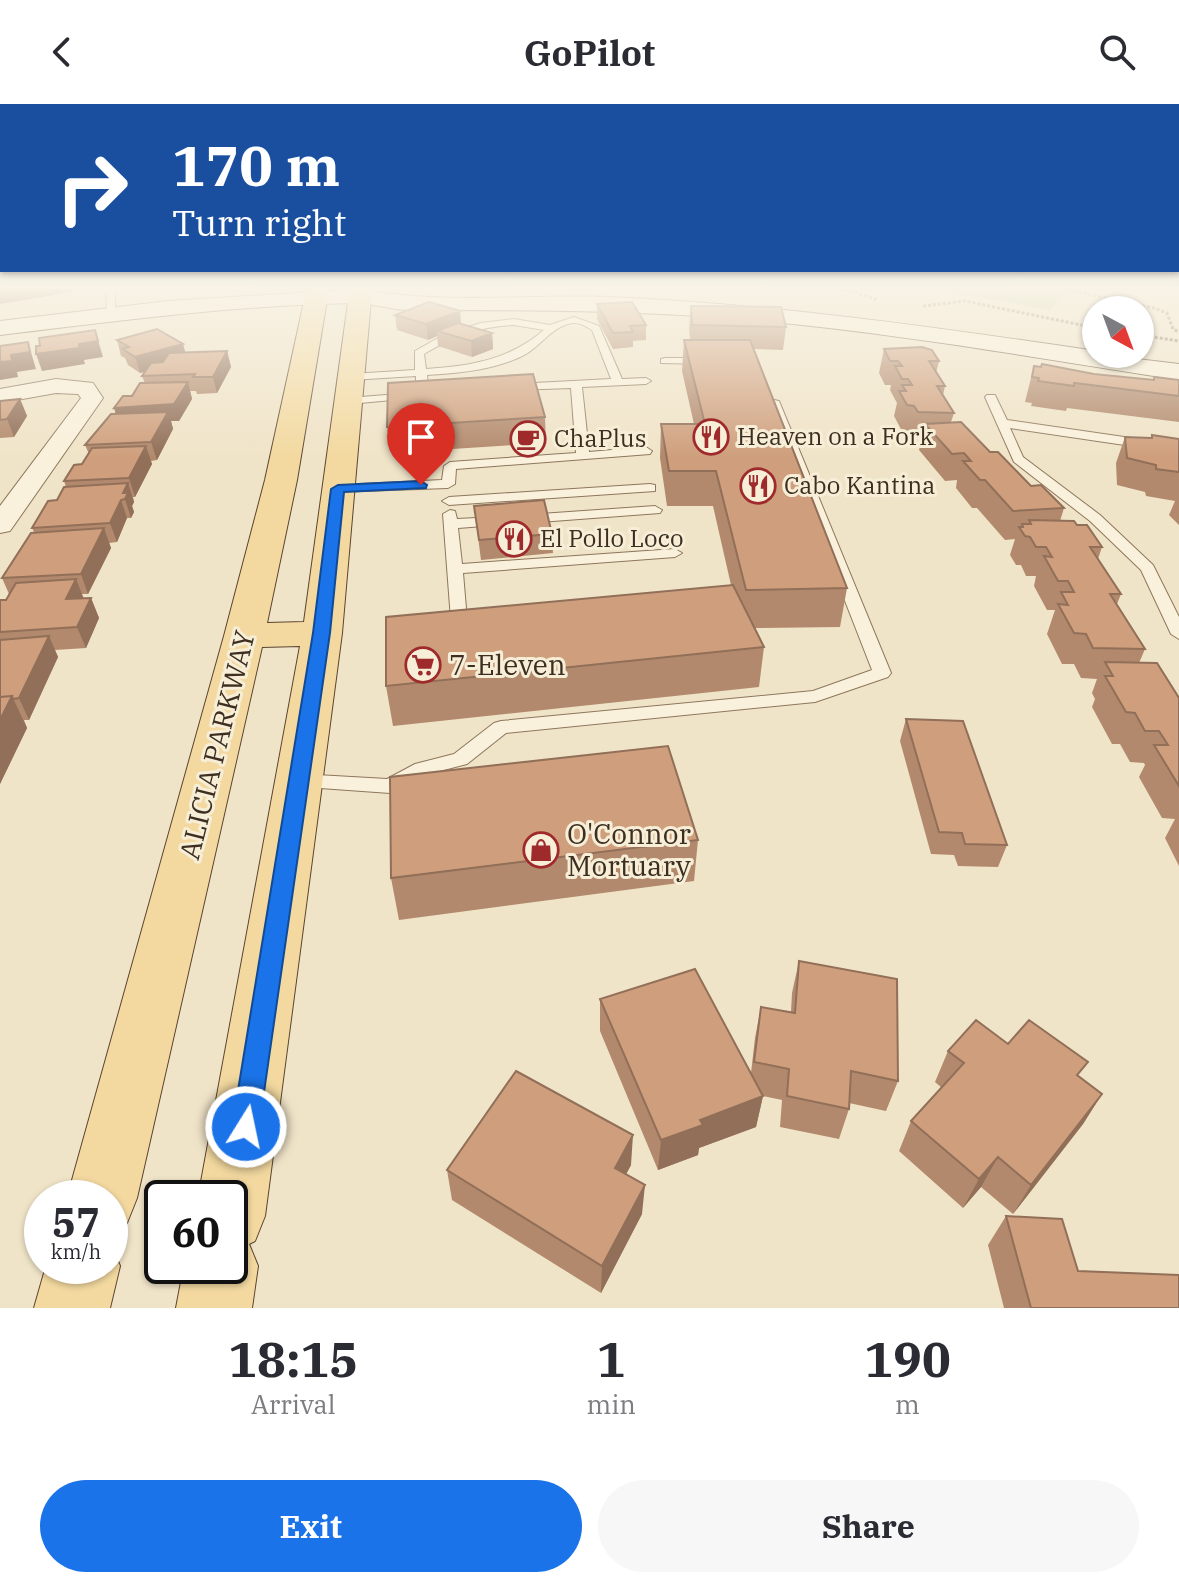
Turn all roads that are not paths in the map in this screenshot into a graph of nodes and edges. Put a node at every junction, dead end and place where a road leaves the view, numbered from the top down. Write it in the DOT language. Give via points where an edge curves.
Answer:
graph roads {
  1 [pos="307,344"];
  2 [pos="355,344"];
  3 [pos="432,344"];
  4 [pos="531,344"];
  5 [pos="602,344"];
  6 [pos="1000,344"];
  7 [pos="1154,350"];
  8 [pos="1179,354"];
  9 [pos="665,361"];
  10 [pos="726,361"];
  11 [pos="421,371"];
  12 [pos="1179,372"];
  13 [pos="617,381"];
  14 [pos="646,381"];
  15 [pos="576,384"];
  16 [pos="767,387"];
  17 [pos="499,388"];
  18 [pos="350,389"];
  19 [pos="438,393"];
  20 [pos="423,395"];
  21 [pos="0,396"];
  22 [pos="991,397"];
  23 [pos="1002,423"];
  24 [pos="1179,449"];
  25 [pos="646,451"];
  26 [pos="583,456"];
  27 [pos="448,484"];
  28 [pos="650,488"];
  29 [pos="338,489"];
  30 [pos="449,501"];
  31 [pos="655,510"];
  32 [pos="451,524"];
  33 [pos="0,525"];
  34 [pos="675,553"];
  35 [pos="455,569"];
  36 [pos="459,620"];
  37 [pos="322,633"];
  38 [pos="1179,634"];
  39 [pos="244,636"];
  40 [pos="299,781"];
  41 [pos="107,1180"];
  42 [pos="236,1180"];
  43 [pos="78,1284"];
  44 [pos="218,1284"];
  45 [pos="72,1308"];
  46 [pos="214,1308"];
  1 -- 39 [label="main road, ALICIA PARKWAY"];
  2 -- 18 [label="main road"];
  3 -- 11 [label="lane" via="419,353"];
  4 -- 11 [label="lane" via="523,352 473,366"];
  5 -- 13 [label="lane"];
  6 -- 12 [label="main road"];
  7 -- 8 [label="main road"];
  9 -- 10 [label="lane"];
  11 -- 18 [label="lane"];
  11 -- 20 [label="lane"];
  13 -- 14 [label="lane"];
  13 -- 15 [label="lane"];
  15 -- 17 [label="lane"];
  15 -- 26 [label="lane"];
  16 -- 40 [label="lane" via="882,673 815,696 501,727 460,759 422,769 390,786"];
  18 -- 20 [label="lane"];
  18 -- 29 [label="main road"];
  19 -- 20 [label="lane"];
  21 -- 33 [label="street" via="56,386 85,388 92,398"];
  22 -- 23 [label="lane"];
  23 -- 24 [label="lane"];
  23 -- 38 [label="lane" via="1018,459 1095,518 1148,568"];
  25 -- 26 [label="lane"];
  26 -- 27 [label="lane" via="450,466"];
  27 -- 29 [label="lane"];
  27 -- 30 [label="lane"];
  28 -- 30 [label="lane"];
  29 -- 37 [label="main road"];
  30 -- 32 [label="lane"];
  31 -- 32 [label="lane"];
  32 -- 35 [label="lane"];
  34 -- 35 [label="lane"];
  35 -- 36 [label="lane"];
  37 -- 39 [label="main road"];
  37 -- 40 [label="main road"];
  39 -- 41 [label="main road, ALICIA PARKWAY"];
  40 -- 42 [label="main road"];
  43 -- 45 [label="main road"];
  44 -- 46 [label="main road"];
}
